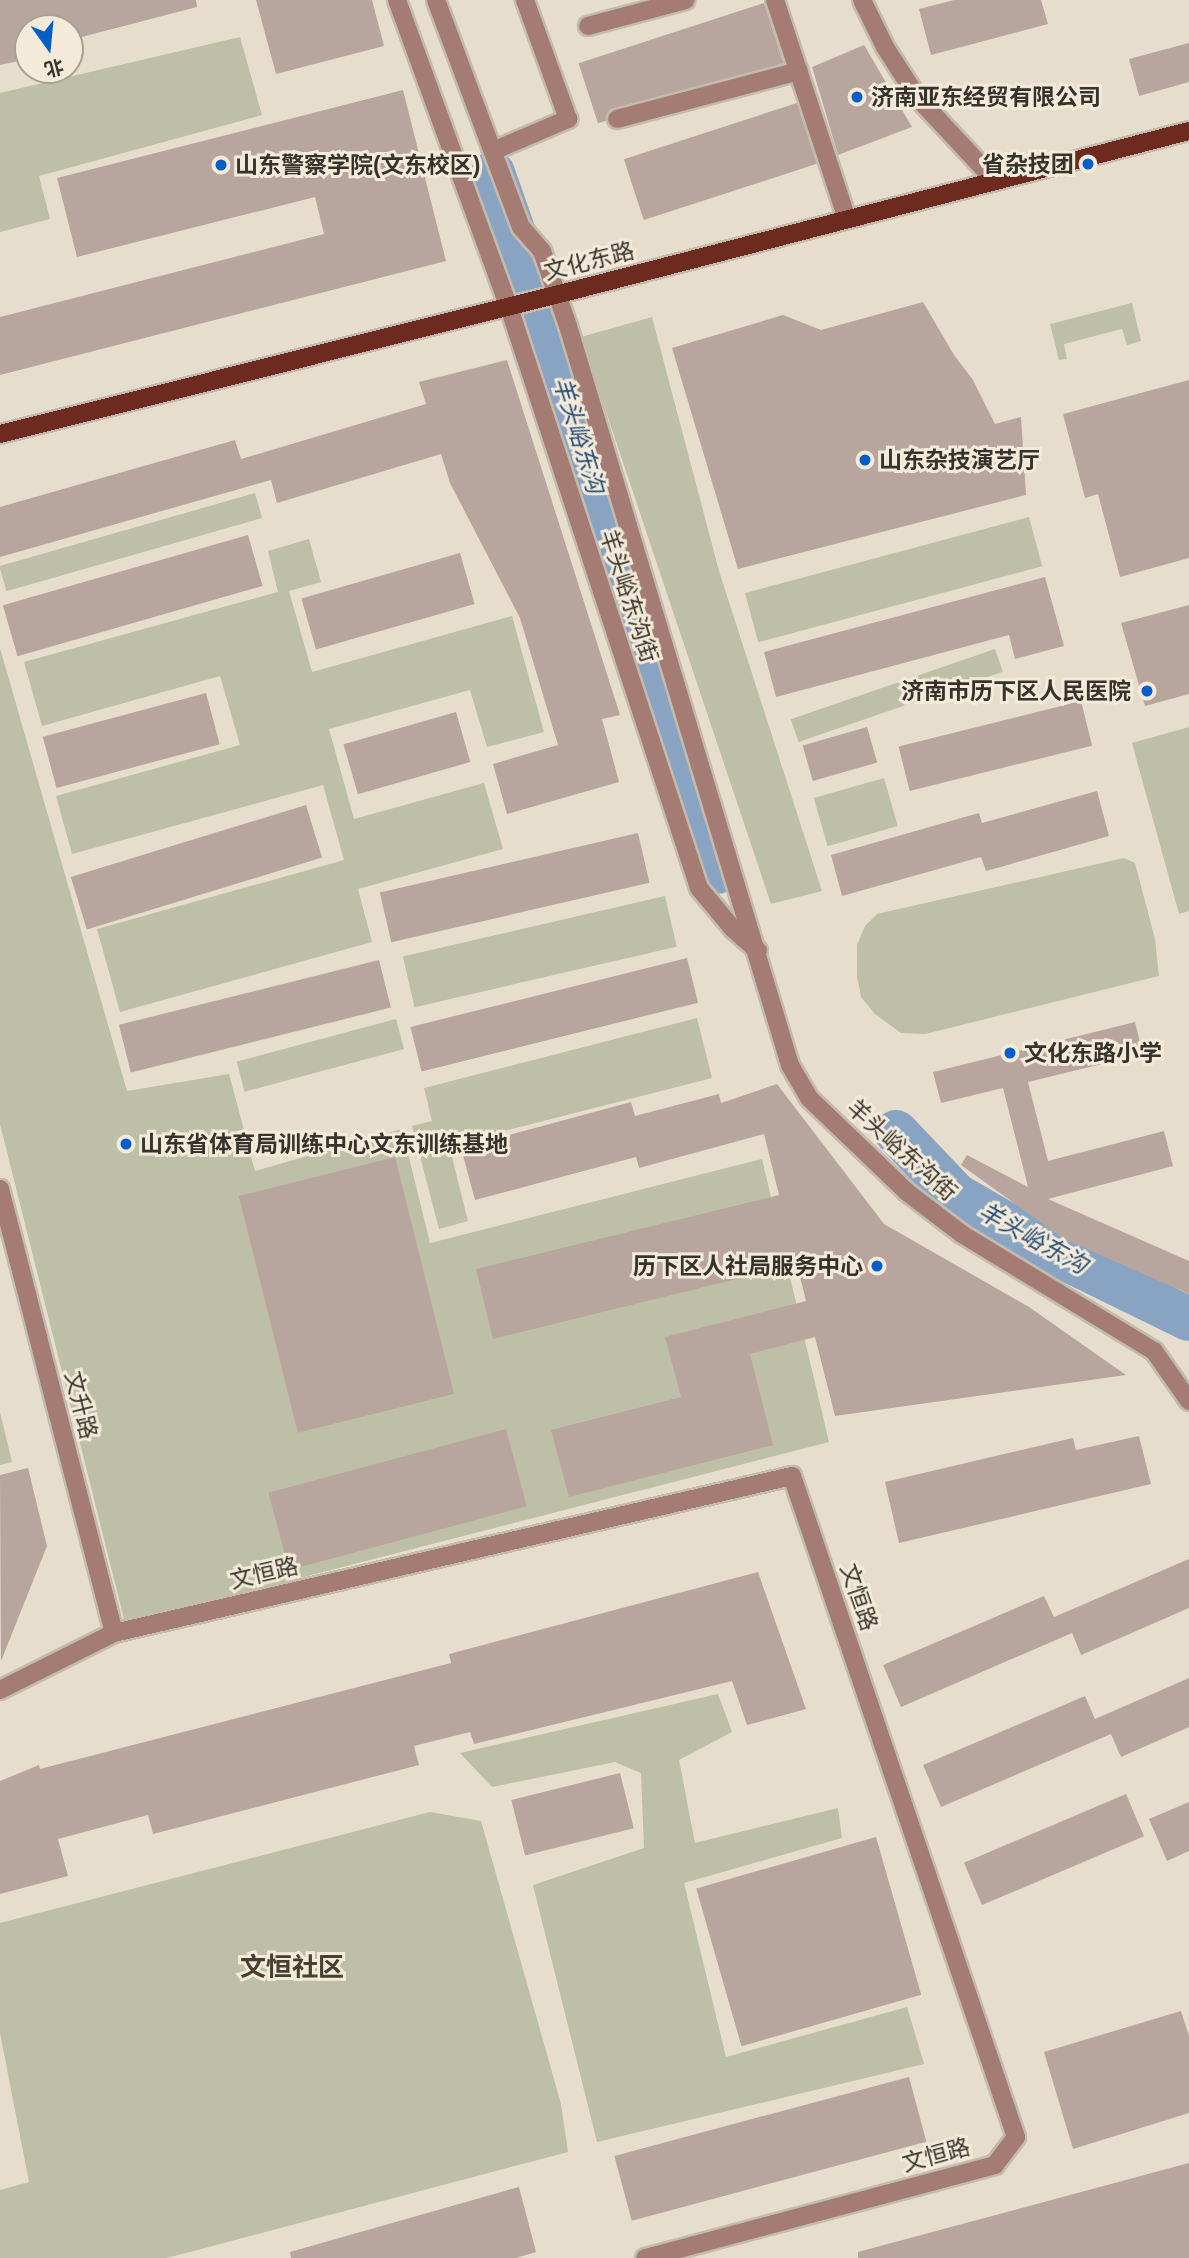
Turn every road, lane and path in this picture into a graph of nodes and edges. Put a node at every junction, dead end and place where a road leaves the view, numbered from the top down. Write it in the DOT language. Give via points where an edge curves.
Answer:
graph roads {
  1 [pos="397,0"];
  2 [pos="436,0"];
  3 [pos="525,0"];
  4 [pos="686,0"];
  5 [pos="775,0"];
  6 [pos="862,0"];
  7 [pos="589,26"];
  8 [pos="799,71"];
  9 [pos="617,119"];
  10 [pos="1189,131"];
  11 [pos="493,151"];
  12 [pos="995,181"];
  13 [pos="847,219"];
  14 [pos="557,295"];
  15 [pos="509,307"];
  16 [pos="0,434"];
  17 [pos="758,951"];
  18 [pos="0,1189"];
  19 [pos="1189,1401"];
  20 [pos="114,1633"];
  21 [pos="0,1690"];
  22 [pos="645,2258"];
  1 -- 15 [label="street, 羊头峪东沟街"];
  2 -- 11 [label="street, 羊头峪东沟街"];
  3 -- 11 [label="street" via="568,119"];
  4 -- 7 [label="street"];
  5 -- 8 [label="street"];
  6 -- 12 [label="street" via="917,97"];
  8 -- 9 [label="street"];
  8 -- 13 [label="street"];
  10 -- 12 [label="main road, 文化东路"];
  11 -- 14 [label="street, 羊头峪东沟街" via="522,227 542,251"];
  12 -- 13 [label="main road, 文化东路"];
  13 -- 14 [label="main road, 文化东路"];
  14 -- 15 [label="main road, 文化东路"];
  14 -- 17 [label="street, 羊头峪东沟街"];
  15 -- 16 [label="main road, 文化东路"];
  15 -- 17 [label="street, 羊头峪东沟街" via="699,888"];
  17 -- 19 [label="street, 羊头峪东沟街" via="790,1065 810,1099 907,1192 962,1234 1154,1351"];
  18 -- 20 [label="street, 文升路"];
  20 -- 21 [label="street, 文恒路"];
  20 -- 22 [label="street, 文恒路" via="792,1476 1016,2137 995,2165"];
}
